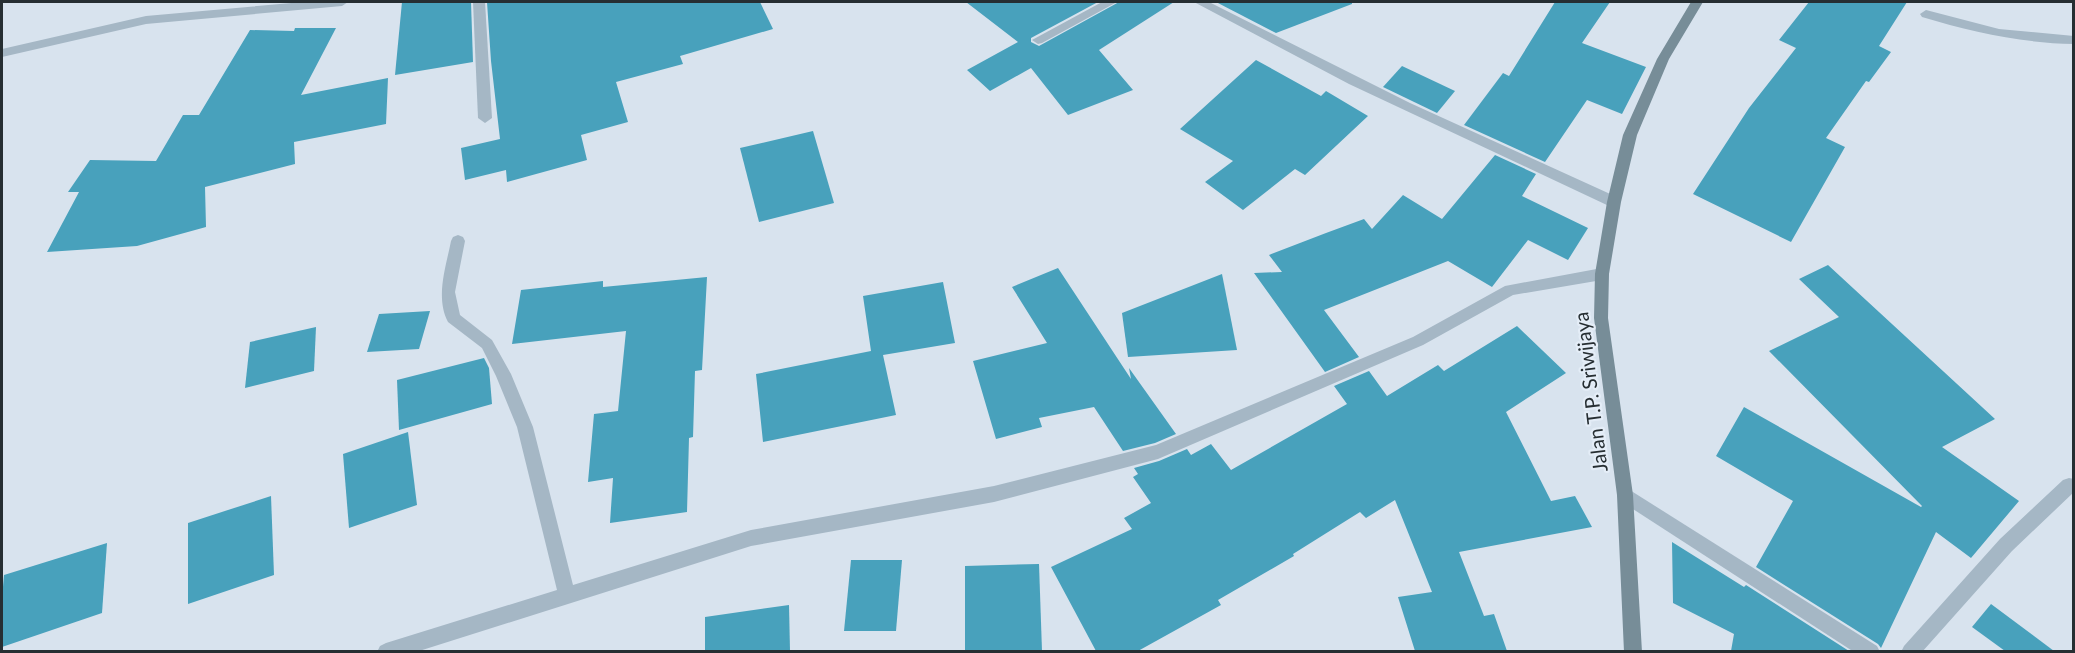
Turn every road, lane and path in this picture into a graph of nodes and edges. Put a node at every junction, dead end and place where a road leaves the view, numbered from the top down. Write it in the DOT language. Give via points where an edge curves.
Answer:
graph roads {
  1 [pos="342,2"];
  2 [pos="479,2"];
  3 [pos="1111,2"];
  4 [pos="1200,2"];
  5 [pos="1697,2"];
  6 [pos="1926,14"];
  7 [pos="1038,40"];
  8 [pos="2073,40"];
  9 [pos="2,53"];
  10 [pos="484,118"];
  11 [pos="1614,202"];
  12 [pos="458,241"];
  13 [pos="1602,274"];
  14 [pos="2069,485"];
  15 [pos="1625,495"];
  16 [pos="567,594"];
  17 [pos="386,651"];
  18 [pos="1633,651"];
  19 [pos="1871,651"];
  20 [pos="1910,651"];
  1 -- 9 [label="street" via="146,20"];
  2 -- 10 [label="street"];
  3 -- 7 [label="street"];
  4 -- 11 [label="street" via="1371,91"];
  5 -- 11 [label="main road, Jalan T.P. Sriwijaya" via="1663,59 1630,135"];
  6 -- 8 [label="street" via="2007,36"];
  11 -- 13 [label="main road, Jalan T.P. Sriwijaya"];
  12 -- 16 [label="street" via="448,292 453,318 487,344 525,427"];
  13 -- 15 [label="main road, Jalan T.P. Sriwijaya" via="1601,318"];
  13 -- 16 [label="street" via="1510,290 1418,341 1158,452 994,494 751,538"];
  14 -- 20 [label="street" via="2006,545"];
  15 -- 18 [label="main road, Jalan T.P. Sriwijaya"];
  15 -- 19 [label="street"];
  16 -- 17 [label="street"];
}
